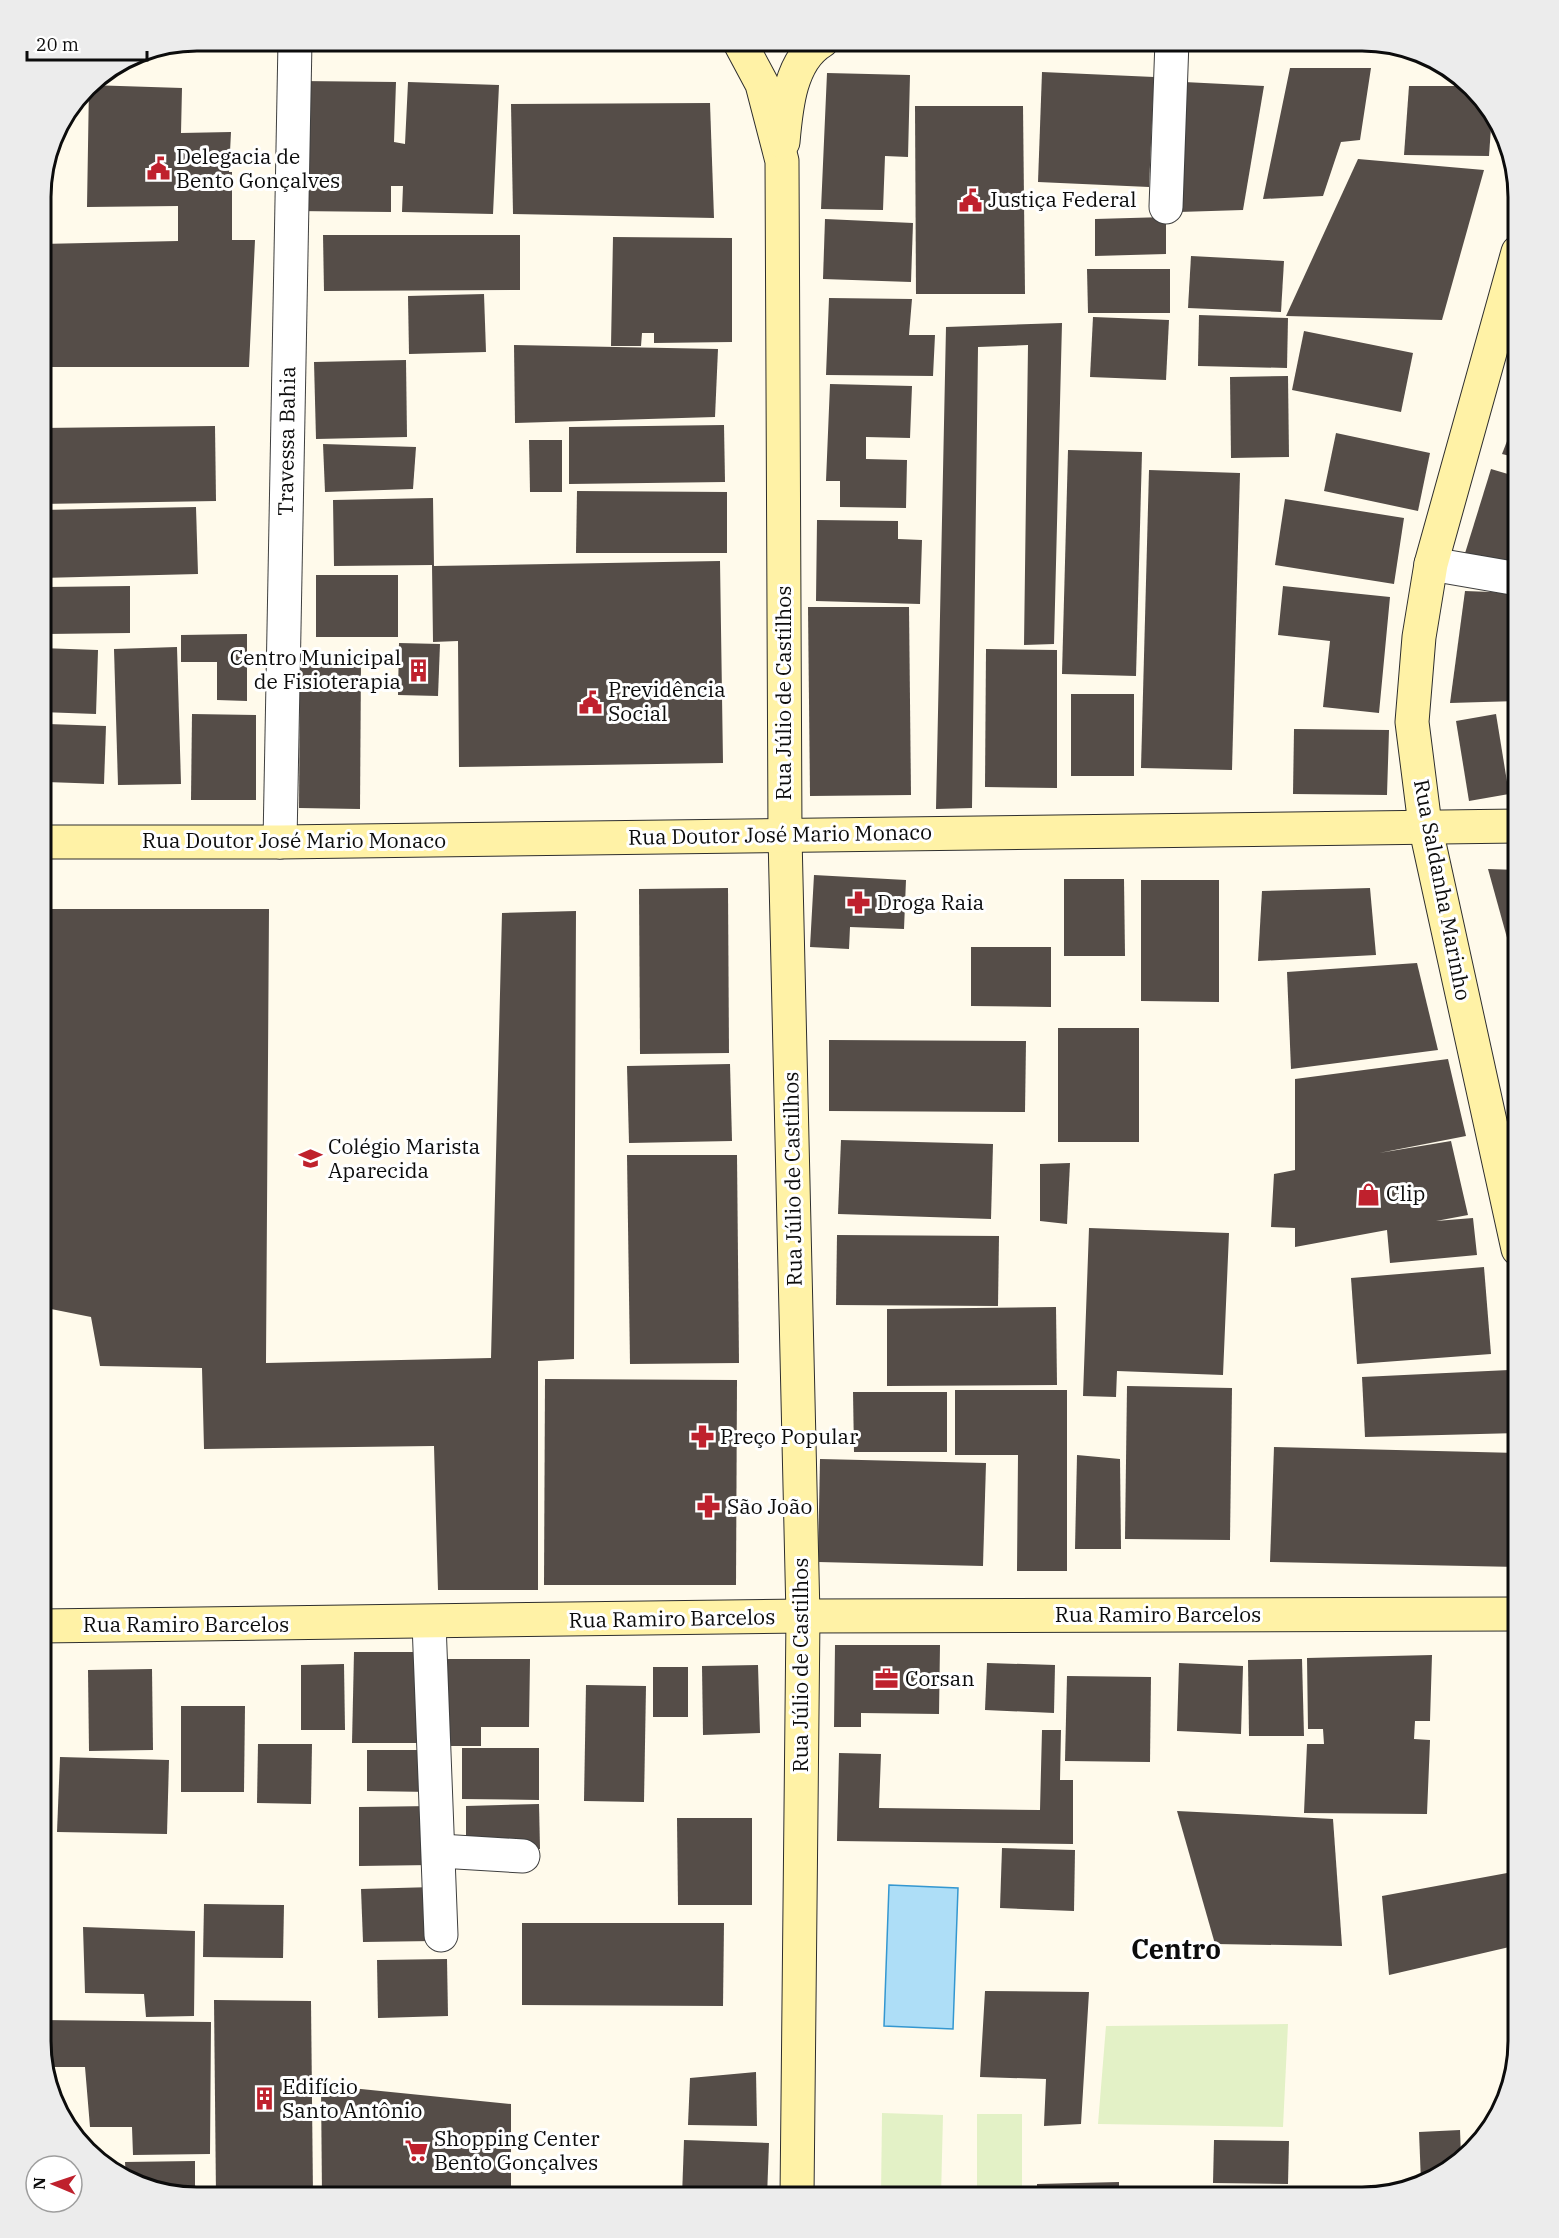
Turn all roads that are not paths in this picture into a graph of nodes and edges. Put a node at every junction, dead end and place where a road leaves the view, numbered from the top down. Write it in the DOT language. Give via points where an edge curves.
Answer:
graph roads {
  1 [pos="295,51"];
  2 [pos="744,51"];
  3 [pos="813,51"];
  4 [pos="1172,51"];
  5 [pos="782,161"];
  6 [pos="1166,207"];
  7 [pos="1508,288"];
  8 [pos="1431,564"];
  9 [pos="1508,577"];
  10 [pos="1425,825"];
  11 [pos="1508,826"];
  12 [pos="785,836"];
  13 [pos="51,842"];
  14 [pos="280,842"];
  15 [pos="1508,1203"];
  16 [pos="1508,1614"];
  17 [pos="802,1616"];
  18 [pos="429,1623"];
  19 [pos="51,1626"];
  20 [pos="440,1851"];
  21 [pos="524,1856"];
  22 [pos="441,1935"];
  23 [pos="796,2187"];
  1 -- 14 [label="street, Travessa Bahia"];
  2 -- 5 [label="main road, Rua Júlio de Castilhos" via="762,84"];
  3 -- 5 [label="main road, Rua Júlio de Castilhos" via="801,64 786,105"];
  4 -- 6 [label="street"];
  5 -- 12 [label="main road, Rua Júlio de Castilhos"];
  7 -- 8 [label="main road, Rua Saldanha Marinho"];
  8 -- 9 [label="street"];
  8 -- 10 [label="main road, Rua Saldanha Marinho" via="1419,637 1412,722"];
  10 -- 11 [label="main road, Rua Doutor José Mario Monaco"];
  10 -- 12 [label="main road, Rua Doutor José Mario Monaco"];
  10 -- 15 [label="main road, Rua Saldanha Marinho"];
  12 -- 14 [label="main road, Rua Doutor José Mario Monaco"];
  12 -- 17 [label="main road, Rua Júlio de Castilhos"];
  13 -- 14 [label="main road, Rua Doutor José Mario Monaco"];
  16 -- 17 [label="main road, Rua Ramiro Barcelos"];
  17 -- 18 [label="main road, Rua Ramiro Barcelos"];
  17 -- 23 [label="main road, Rua Júlio de Castilhos"];
  18 -- 19 [label="main road, Rua Ramiro Barcelos"];
  18 -- 20 [label="street"];
  20 -- 21 [label="street"];
  20 -- 22 [label="street"];
}
